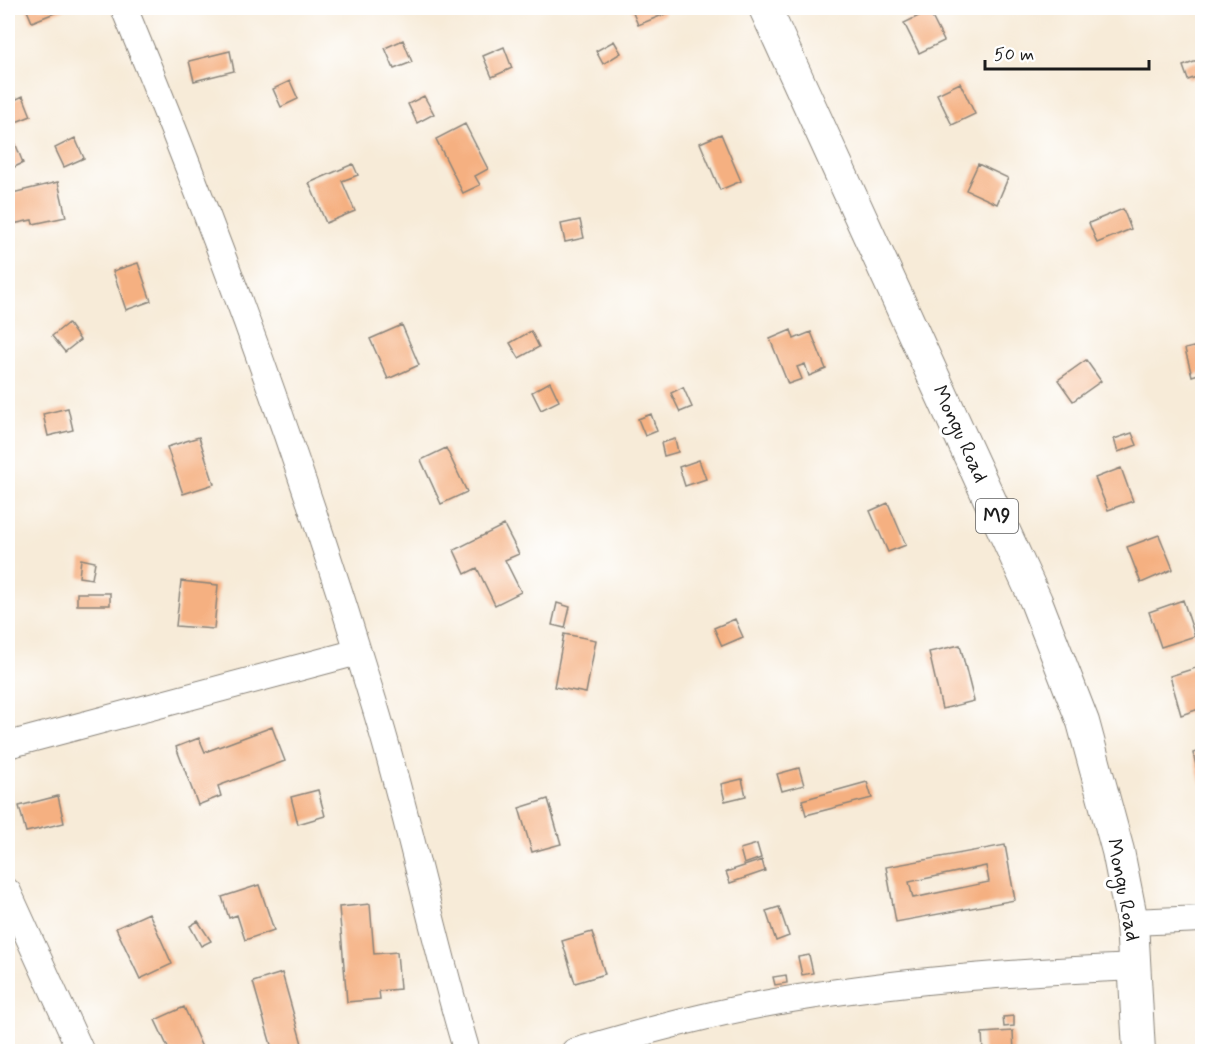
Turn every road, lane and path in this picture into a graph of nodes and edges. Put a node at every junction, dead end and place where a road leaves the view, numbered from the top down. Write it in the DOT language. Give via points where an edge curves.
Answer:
graph roads {
  1 [pos="124,8"];
  2 [pos="765,8"];
  3 [pos="358,652"];
  4 [pos="8,745"];
  5 [pos="8,892"];
  6 [pos="1203,919"];
  7 [pos="1132,922"];
  8 [pos="1137,968"];
  9 [pos="81,1052"];
  10 [pos="467,1052"];
  11 [pos="574,1052"];
  12 [pos="1139,1052"];
  1 -- 3 [label="street" via="179,140 292,442"];
  2 -- 7 [label="main road, Mongu Road / M9" via="1036,601 1083,722 1118,851"];
  3 -- 4 [label="street"];
  3 -- 10 [label="street"];
  5 -- 9 [label="street"];
  6 -- 7 [label="street"];
  7 -- 8 [label="main road, Mongu Road / M9"];
  8 -- 11 [label="street" via="942,980 769,1003"];
  8 -- 12 [label="main road, Mongu Road / M9"];
}
